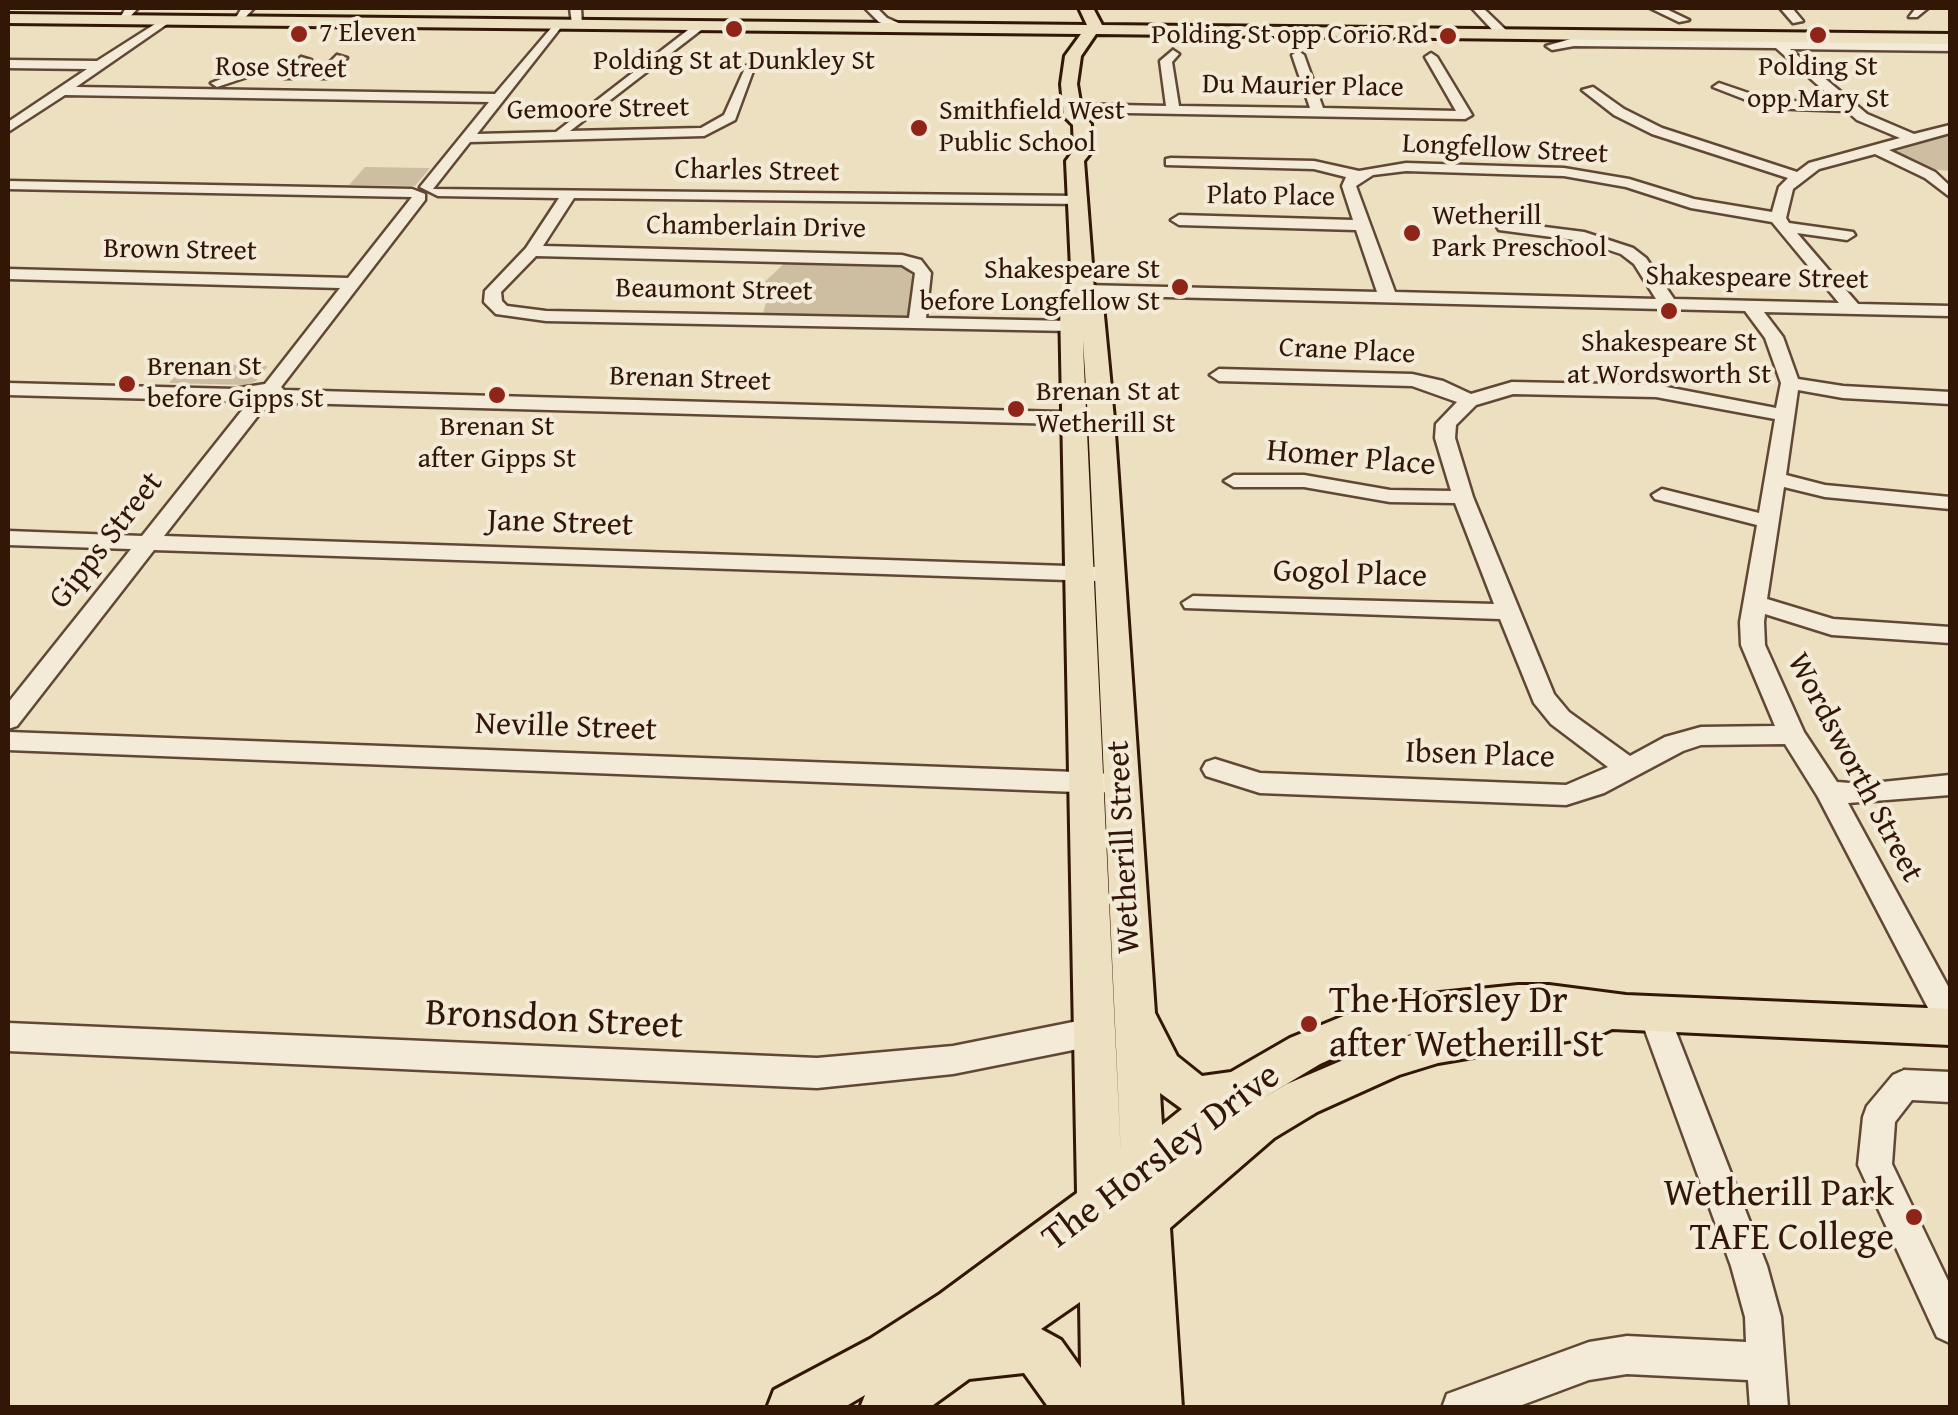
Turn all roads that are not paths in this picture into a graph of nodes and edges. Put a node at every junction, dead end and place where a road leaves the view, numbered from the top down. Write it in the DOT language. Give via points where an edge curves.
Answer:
graph roads {
  1 [pos="871,8"];
  2 [pos="1074,8"];
  3 [pos="1086,8"];
  4 [pos="1478,8"];
  5 [pos="1656,8"];
  6 [pos="1786,8"];
  7 [pos="127,13"];
  8 [pos="242,14"];
  9 [pos="576,16"];
  10 [pos="8,18"];
  11 [pos="166,20"];
  12 [pos="1683,20"];
  13 [pos="1797,21"];
  14 [pos="558,24"];
  15 [pos="875,24"];
  16 [pos="701,25"];
  17 [pos="1088,30"];
  18 [pos="1503,34"];
  19 [pos="1950,39"];
  20 [pos="1778,44"];
  21 [pos="1552,46"];
  22 [pos="1950,46"];
  23 [pos="1172,54"];
  24 [pos="1298,54"];
  25 [pos="1431,57"];
  26 [pos="341,58"];
  27 [pos="305,60"];
  28 [pos="8,64"];
  29 [pos="99,66"];
  30 [pos="752,66"];
  31 [pos="246,73"];
  32 [pos="358,75"];
  33 [pos="289,77"];
  34 [pos="325,78"];
  35 [pos="218,84"];
  36 [pos="1719,87"];
  37 [pos="347,88"];
  38 [pos="1588,90"];
  39 [pos="62,91"];
  40 [pos="499,98"];
  41 [pos="1850,108"];
  42 [pos="1173,109"];
  43 [pos="1072,112"];
  44 [pos="1318,112"];
  45 [pos="14,119"];
  46 [pos="1638,122"];
  47 [pos="1612,127"];
  48 [pos="8,128"];
  49 [pos="1950,128"];
  50 [pos="562,135"];
  51 [pos="467,138"];
  52 [pos="1913,139"];
  53 [pos="1876,149"];
  54 [pos="1171,162"];
  55 [pos="1358,175"];
  56 [pos="1930,175"];
  57 [pos="1950,175"];
  58 [pos="1798,177"];
  59 [pos="8,185"];
  60 [pos="424,192"];
  61 [pos="1950,193"];
  62 [pos="569,195"];
  63 [pos="1077,201"];
  64 [pos="1179,220"];
  65 [pos="1780,222"];
  66 [pos="1361,224"];
  67 [pos="1505,227"];
  68 [pos="1848,235"];
  69 [pos="532,252"];
  70 [pos="8,274"];
  71 [pos="350,283"];
  72 [pos="1082,290"];
  73 [pos="1388,298"];
  74 [pos="1669,305"];
  75 [pos="1751,307"];
  76 [pos="1853,309"];
  77 [pos="1950,311"];
  78 [pos="918,323"];
  79 [pos="1071,326"];
  80 [pos="1219,375"];
  81 [pos="1790,383"];
  82 [pos="8,389"];
  83 [pos="264,395"];
  84 [pos="1950,398"];
  85 [pos="1469,401"];
  86 [pos="1784,415"];
  87 [pos="1088,418"];
  88 [pos="1774,478"];
  89 [pos="1234,481"];
  90 [pos="1662,496"];
  91 [pos="1463,497"];
  92 [pos="1950,503"];
  93 [pos="1767,521"];
  94 [pos="8,538"];
  95 [pos="147,543"];
  96 [pos="1096,574"];
  97 [pos="1192,603"];
  98 [pos="1756,603"];
  99 [pos="1506,612"];
  100 [pos="1950,636"];
  101 [pos="8,720"];
  102 [pos="8,729"];
  103 [pos="1792,735"];
  104 [pos="8,742"];
  105 [pos="1628,767"];
  106 [pos="1214,769"];
  107 [pos="1086,782"];
  108 [pos="1122,784"];
  109 [pos="1950,785"];
  110 [pos="1829,792"];
  111 [pos="1133,994"];
  112 [pos="1640,1014"];
  113 [pos="1950,1019"];
  114 [pos="1950,1027"];
  115 [pos="1093,1032"];
  116 [pos="8,1037"];
  117 [pos="1950,1087"];
  118 [pos="1239,1089"];
  119 [pos="1142,1167"];
  120 [pos="1099,1203"];
  121 [pos="1146,1222"];
  122 [pos="1102,1259"];
  123 [pos="1950,1324"];
  124 [pos="1768,1362"];
  125 [pos="952,1365"];
  126 [pos="792,1408"];
  127 [pos="886,1408"];
  128 [pos="1080,1408"];
  129 [pos="1107,1408"];
  130 [pos="1157,1408"];
  131 [pos="1461,1408"];
  132 [pos="1768,1408"];
  1 -- 15 [label="street"];
  2 -- 17 [label="main road"];
  3 -- 17 [label="main road" via="1094,25"];
  4 -- 18 [label="street"];
  5 -- 12 [label="street"];
  6 -- 13 [label="street"];
  7 -- 10 [label="main road"];
  7 -- 11 [label="main road"];
  8 -- 11 [label="main road"];
  8 -- 14 [label="main road"];
  9 -- 14 [label="main road"];
  9 -- 16 [label="main road"];
  11 -- 29 [label="street"];
  14 -- 40 [label="street, Gipps Street"];
  15 -- 16 [label="main road"];
  15 -- 17 [label="main road"];
  16 -- 50 [label="street"];
  17 -- 18 [label="main road"];
  17 -- 43 [label="main road, Wetherill Street" via="1070,64"];
  18 -- 19 [label="main road"];
  20 -- 21 [label="street"];
  20 -- 22 [label="street"];
  20 -- 41 [label="street"];
  23 -- 42 [label="street" via="1166,61"];
  24 -- 44 [label="street"];
  25 -- 44 [label="street, Du Maurier Place" via="1465,116"];
  26 -- 34 [label="street"];
  27 -- 33 [label="street"];
  28 -- 29 [label="street"];
  29 -- 39 [label="street"];
  30 -- 50 [label="street, Gemoore Street" via="730,117 714,129 681,136"];
  31 -- 35 [label="street"];
  32 -- 37 [label="street"];
  36 -- 41 [label="street" via="1767,104"];
  38 -- 46 [label="street"];
  39 -- 40 [label="street, Rose Street"];
  39 -- 45 [label="street"];
  40 -- 51 [label="street, Gipps Street"];
  41 -- 52 [label="street"];
  42 -- 43 [label="street, Du Maurier Place"];
  42 -- 44 [label="street, Du Maurier Place"];
  43 -- 63 [label="main road, Wetherill Street" via="1063,123 1063,150 1075,161"];
  45 -- 48 [label="street"];
  46 -- 47 [label="street"];
  46 -- 58 [label="street"];
  49 -- 52 [label="street"];
  50 -- 51 [label="street, Gemoore Street"];
  51 -- 60 [label="street, Gipps Street"];
  52 -- 53 [label="street"];
  53 -- 56 [label="street"];
  53 -- 58 [label="street"];
  54 -- 55 [label="street" via="1314,166"];
  55 -- 65 [label="street, Longfellow Street" via="1406,168 1564,172"];
  55 -- 66 [label="street, Longfellow Street" via="1349,186"];
  56 -- 57 [label="street"];
  56 -- 61 [label="street"];
  58 -- 65 [label="street" via="1786,187"];
  59 -- 60 [label="street, Charles Street"];
  60 -- 62 [label="street, Charles Street"];
  60 -- 71 [label="street, Gipps Street"];
  62 -- 63 [label="street, Charles Street"];
  62 -- 69 [label="street, Beaumont Street"];
  63 -- 72 [label="main road, Wetherill Street"];
  64 -- 66 [label="street, Plato Place"];
  65 -- 68 [label="street, Longfellow Street"];
  65 -- 76 [label="street"];
  66 -- 73 [label="street, Longfellow Street"];
  67 -- 74 [label="street" via="1627,250"];
  69 -- 78 [label="street, Chamberlain Drive" via="902,260 923,273"];
  69 -- 78 [label="street, Beaumont Street" via="493,291 493,302 509,313"];
  70 -- 71 [label="street, Brown Street"];
  71 -- 83 [label="street, Gipps Street"];
  72 -- 73 [label="street, Shakespeare Street"];
  72 -- 79 [label="main road, Wetherill Street" via="1071,304"];
  72 -- 87 [label="main road, Wetherill Street" via="1092,305"];
  73 -- 74 [label="street, Shakespeare Street"];
  74 -- 75 [label="street, Shakespeare Street"];
  75 -- 76 [label="street, Shakespeare Street"];
  75 -- 81 [label="street" via="1774,337"];
  76 -- 77 [label="street, Shakespeare Street"];
  78 -- 79 [label="street, Beaumont Street"];
  79 -- 87 [label="main road, Wetherill Street"];
  80 -- 85 [label="street, Crane Place" via="1412,380"];
  81 -- 84 [label="street"];
  81 -- 86 [label="street, Wordsworth Street"];
  82 -- 83 [label="street, Brenan Street"];
  83 -- 87 [label="street, Brenan Street"];
  83 -- 95 [label="street, Gipps Street"];
  85 -- 86 [label="street" via="1512,388 1598,388 1700,397"];
  85 -- 91 [label="street" via="1446,424 1444,438"];
  86 -- 88 [label="street, Wordsworth Street"];
  87 -- 96 [label="main road, Wetherill Street"];
  88 -- 92 [label="street" via="1844,494"];
  88 -- 93 [label="street, Wordsworth Street"];
  89 -- 91 [label="street, Homer Place"];
  90 -- 93 [label="street"];
  91 -- 99 [label="street"];
  93 -- 98 [label="street, Wordsworth Street"];
  94 -- 95 [label="street, Jane Street"];
  95 -- 96 [label="street, Jane Street"];
  95 -- 101 [label="street, Gipps Street"];
  96 -- 107 [label="main road, Wetherill Street"];
  96 -- 108 [label="main road, Wetherill Street"];
  97 -- 99 [label="street, Gogol Place"];
  98 -- 100 [label="street" via="1832,626"];
  98 -- 103 [label="street, Wordsworth Street" via="1754,644"];
  99 -- 105 [label="street" via="1543,697 1560,718"];
  102 -- 104 [label="street"];
  103 -- 105 [label="street, Ibsen Place" via="1701,736"];
  103 -- 110 [label="street, Wordsworth Street"];
  104 -- 107 [label="street, Neville Street"];
  105 -- 106 [label="street, Ibsen Place" via="1566,795 1260,783"];
  107 -- 108 [label="street, Neville Street"];
  107 -- 115 [label="main road, Wetherill Street"];
  108 -- 111 [label="main road, Wetherill Street"];
  109 -- 110 [label="street"];
  110 -- 113 [label="street, Wordsworth Street"];
  111 -- 118 [label="main road" via="1150,1049 1174,1082 1204,1096"];
  111 -- 119 [label="main road, Wetherill Street"];
  112 -- 114 [label="main road, The Horsley Drive"];
  112 -- 118 [label="main road, The Horsley Drive" via="1550,1002 1420,1013 1305,1051"];
  112 -- 121 [label="main road, The Horsley Drive" via="1477,1036 1346,1077 1259,1124"];
  112 -- 124 [label="street" via="1749,1266"];
  115 -- 116 [label="street, Bronsdon Street" via="953,1060 817,1073"];
  115 -- 120 [label="main road, Wetherill Street"];
  117 -- 123 [label="street" via="1904,1085 1879,1117 1875,1165"];
  118 -- 119 [label="main road, The Horsley Drive"];
  119 -- 120 [label="main road, The Horsley Drive"];
  119 -- 121 [label="main road, Wetherill Street"];
  120 -- 122 [label="main road, Wetherill Street"];
  120 -- 126 [label="main road, The Horsley Drive" via="957,1311"];
  121 -- 122 [label="main road, The Horsley Drive"];
  121 -- 130 [label="main road, Wetherill Street"];
  122 -- 125 [label="main road, The Horsley Drive"];
  122 -- 129 [label="main road, Wetherill Street"];
  124 -- 131 [label="street" via="1627,1355 1590,1361"];
  124 -- 132 [label="street"];
  125 -- 127 [label="main road, The Horsley Drive"];
  125 -- 128 [label="main road" via="990,1351 1027,1348 1044,1356"];
}
